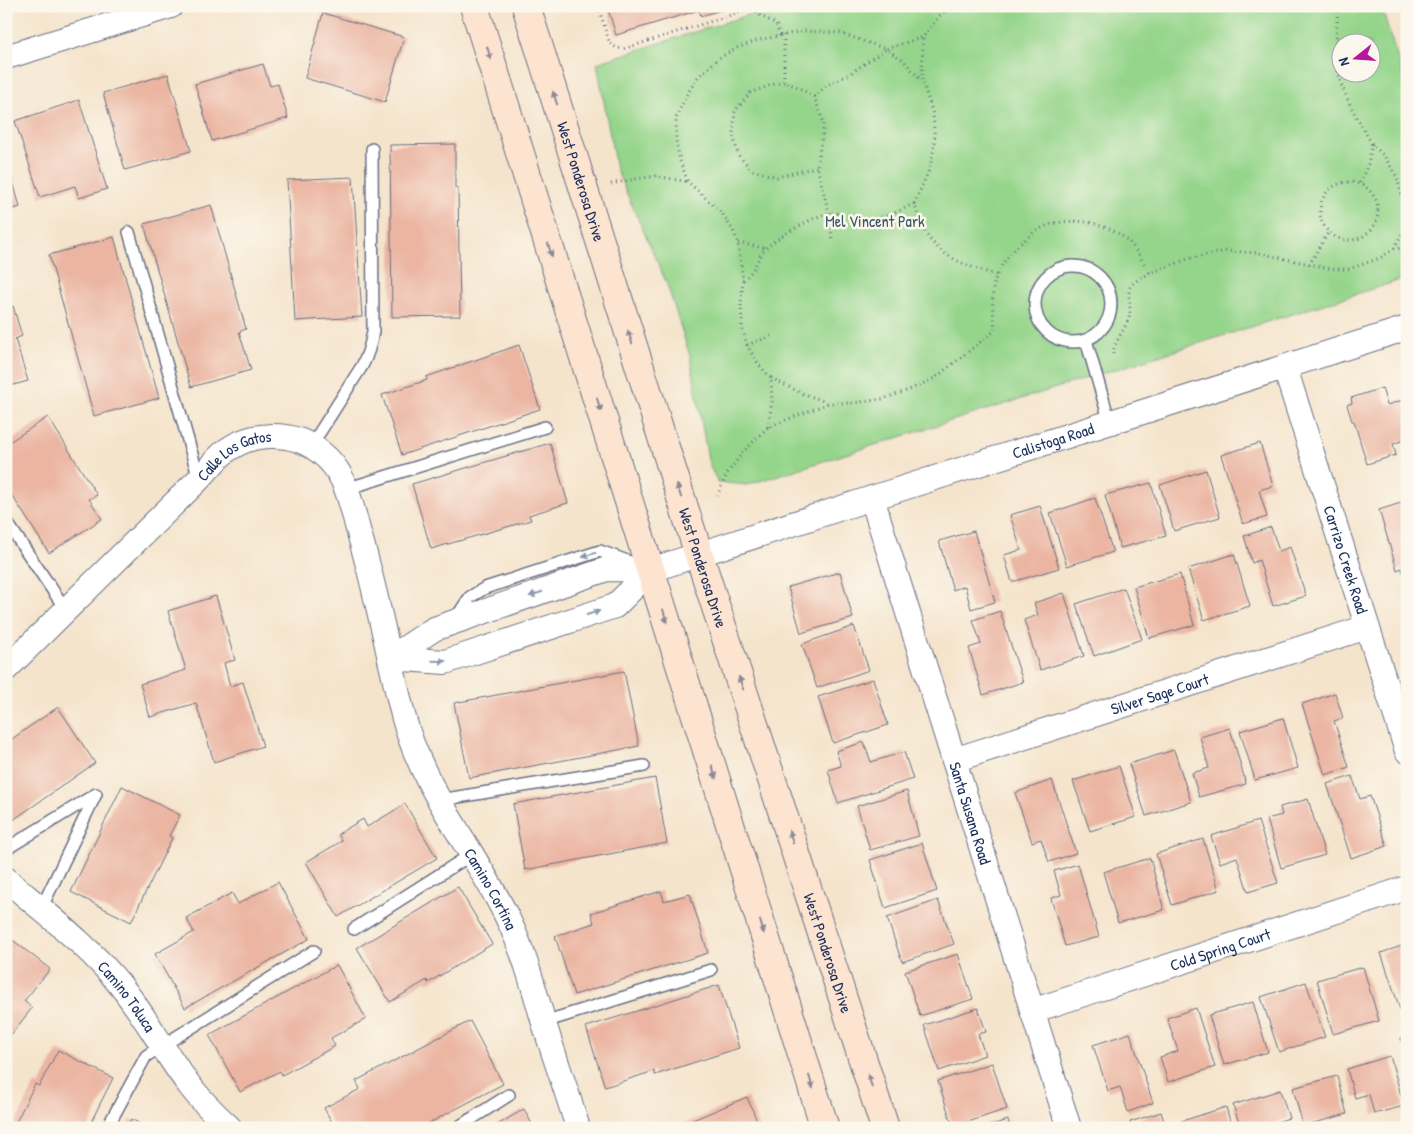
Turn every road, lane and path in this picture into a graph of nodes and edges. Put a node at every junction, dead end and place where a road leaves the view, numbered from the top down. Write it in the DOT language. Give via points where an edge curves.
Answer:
graph roads {
  1 [pos="172,6"];
  2 [pos="474,6"];
  3 [pos="526,6"];
  4 [pos="598,6"];
  5 [pos="760,6"];
  6 [pos="950,6"];
  7 [pos="1338,6"];
  8 [pos="754,7"];
  9 [pos="782,36"];
  10 [pos="924,37"];
  11 [pos="886,49"];
  12 [pos="6,57"];
  13 [pos="922,80"];
  14 [pos="784,82"];
  15 [pos="814,97"];
  16 [pos="1372,144"];
  17 [pos="372,149"];
  18 [pos="817,168"];
  19 [pos="688,182"];
  20 [pos="1360,183"];
  21 [pos="611,184"];
  22 [pos="914,204"];
  23 [pos="829,213"];
  24 [pos="1406,215"];
  25 [pos="130,232"];
  26 [pos="1328,233"];
  27 [pos="832,238"];
  28 [pos="738,243"];
  29 [pos="765,248"];
  30 [pos="1407,248"];
  31 [pos="1394,249"];
  32 [pos="1309,265"];
  33 [pos="1150,273"];
  34 [pos="996,275"];
  35 [pos="743,280"];
  36 [pos="1407,328"];
  37 [pos="771,336"];
  38 [pos="1086,340"];
  39 [pos="747,345"];
  40 [pos="1113,357"];
  41 [pos="1285,368"];
  42 [pos="771,378"];
  43 [pos="829,403"];
  44 [pos="1110,423"];
  45 [pos="545,427"];
  46 [pos="768,427"];
  47 [pos="311,446"];
  48 [pos="199,479"];
  49 [pos="346,489"];
  50 [pos="717,496"];
  51 [pos="872,498"];
  52 [pos="6,521"];
  53 [pos="700,555"];
  54 [pos="651,570"];
  55 [pos="66,610"];
  56 [pos="1367,626"];
  57 [pos="390,658"];
  58 [pos="6,669"];
  59 [pos="1407,751"];
  60 [pos="954,760"];
  61 [pos="644,766"];
  62 [pos="440,800"];
  63 [pos="6,849"];
  64 [pos="472,854"];
  65 [pos="8,885"];
  66 [pos="1407,888"];
  67 [pos="40,909"];
  68 [pos="354,929"];
  69 [pos="314,950"];
  70 [pos="711,970"];
  71 [pos="1032,1011"];
  72 [pos="544,1022"];
  73 [pos="162,1046"];
  74 [pos="509,1095"];
  75 [pos="107,1128"];
  76 [pos="230,1128"];
  77 [pos="457,1128"];
  78 [pos="578,1128"];
  79 [pos="826,1128"];
  80 [pos="885,1128"];
  81 [pos="1069,1128"];
  1 -- 12 [label="street"];
  2 -- 54 [label="main road, one-way"];
  53 -- 3 [label="main road, West Ponderosa Drive, one-way"];
  4 -- 8 [label="path" via="610,44 623,49"];
  5 -- 8 [label="path"];
  6 -- 10 [label="path"];
  7 -- 16 [label="path" via="1335,57 1341,84"];
  8 -- 9 [label="path" via="759,15 776,24"];
  9 -- 11 [label="path" via="804,31 840,32"];
  9 -- 14 [label="path"];
  9 -- 19 [label="path" via="758,40 719,58 698,77 687,94 676,118 676,140"];
  10 -- 11 [label="path"];
  10 -- 13 [label="path"];
  11 -- 13 [label="path" via="903,60"];
  11 -- 15 [label="path" via="827,85"];
  13 -- 22 [label="path" via="934,114 935,142 930,168"];
  14 -- 15 [label="path" via="798,86"];
  14 -- 18 [label="path" via="750,93 736,111 733,134 738,155 752,170 777,177"];
  15 -- 18 [label="path" via="824,123"];
  16 -- 20 [label="path"];
  16 -- 24 [label="path" via="1385,157 1397,177"];
  17 -- 47 [label="lane" via="371,343 362,366"];
  18 -- 23 [label="path"];
  19 -- 21 [label="path" via="658,176"];
  19 -- 28 [label="path" via="722,213"];
  20 -- 26 [label="path" via="1342,183 1327,192 1320,209"];
  20 -- 26 [label="path" via="1374,198 1377,207 1374,225 1360,238 1350,240"];
  22 -- 23 [label="path" via="875,220"];
  22 -- 34 [label="path" via="924,230 937,248 958,262"];
  23 -- 27 [label="path"];
  23 -- 29 [label="path" via="799,226"];
  24 -- 31 [label="path" via="1403,232"];
  25 -- 48 [label="lane"];
  26 -- 32 [label="path"];
  28 -- 29 [label="path"];
  28 -- 35 [label="path"];
  29 -- 35 [label="path" via="753,272"];
  30 -- 31 [label="path"];
  31 -- 32 [label="path" via="1380,258 1349,269"];
  32 -- 33 [label="path" via="1259,253 1226,251 1188,259"];
  33 -- 34 [label="path" via="1127,240 1104,226 1081,222 1055,223 1031,234 1009,255"];
  33 -- 40 [label="path" via="1131,284 1129,317 1113,348"];
  34 -- 43 [label="path" via="993,332 948,367 926,382 883,399"];
  35 -- 39 [label="path" via="742,327"];
  36 -- 41 [label="street, Calistoga Road"];
  37 -- 39 [label="path"];
  38 -- 38 [label="lane" via="1106,324 1111,299 1099,276 1089,269 1063,266 1042,280 1036,291 1036,316 1050,335 1062,341"];
  38 -- 44 [label="lane"];
  39 -- 42 [label="path"];
  41 -- 44 [label="street, Calistoga Road"];
  41 -- 56 [label="street, Carrizo Creek Road"];
  42 -- 43 [label="path"];
  42 -- 46 [label="path"];
  43 -- 46 [label="path"];
  44 -- 51 [label="street, Calistoga Road"];
  45 -- 49 [label="lane"];
  46 -- 50 [label="path" via="728,472"];
  47 -- 48 [label="street, Calle Los Gatos" via="285,437 250,439 219,456"];
  47 -- 49 [label="street, Calle Los Gatos" via="332,464"];
  48 -- 55 [label="street, Calle Los Gatos"];
  49 -- 57 [label="street, Calle Los Gatos" via="366,555"];
  51 -- 53 [label="street, Calistoga Road"];
  51 -- 60 [label="street, Santa Susana Road"];
  52 -- 55 [label="lane"];
  53 -- 54 [label="street"];
  80 -- 53 [label="main road, West Ponderosa Drive, one-way"];
  54 -- 57 [label="street, one-way" via="608,570 434,629"];
  57 -- 54 [label="street, one-way" via="444,662 615,606"];
  54 -- 79 [label="main road, one-way"];
  55 -- 58 [label="street, Calle Los Gatos"];
  56 -- 59 [label="street, Carrizo Creek Road"];
  56 -- 60 [label="street, Silver Sage Court"];
  57 -- 62 [label="street, Camino Cortina" via="412,743"];
  60 -- 71 [label="street, Santa Susana Road"];
  61 -- 62 [label="lane"];
  62 -- 64 [label="street, Camino Cortina"];
  63 -- 67 [label="lane" via="96,794"];
  64 -- 68 [label="lane"];
  64 -- 72 [label="street, Camino Cortina" via="509,919"];
  65 -- 67 [label="street, Camino Toluca"];
  66 -- 71 [label="street, Cold Spring Court"];
  67 -- 73 [label="street, Camino Toluca" via="105,967 132,1000"];
  69 -- 73 [label="lane"];
  70 -- 72 [label="lane"];
  71 -- 81 [label="street, Santa Susana Road"];
  72 -- 78 [label="street, Camino Cortina"];
  73 -- 75 [label="lane" via="146,1056"];
  73 -- 76 [label="street, Camino Toluca" via="191,1087"];
  74 -- 77 [label="lane"];
}
